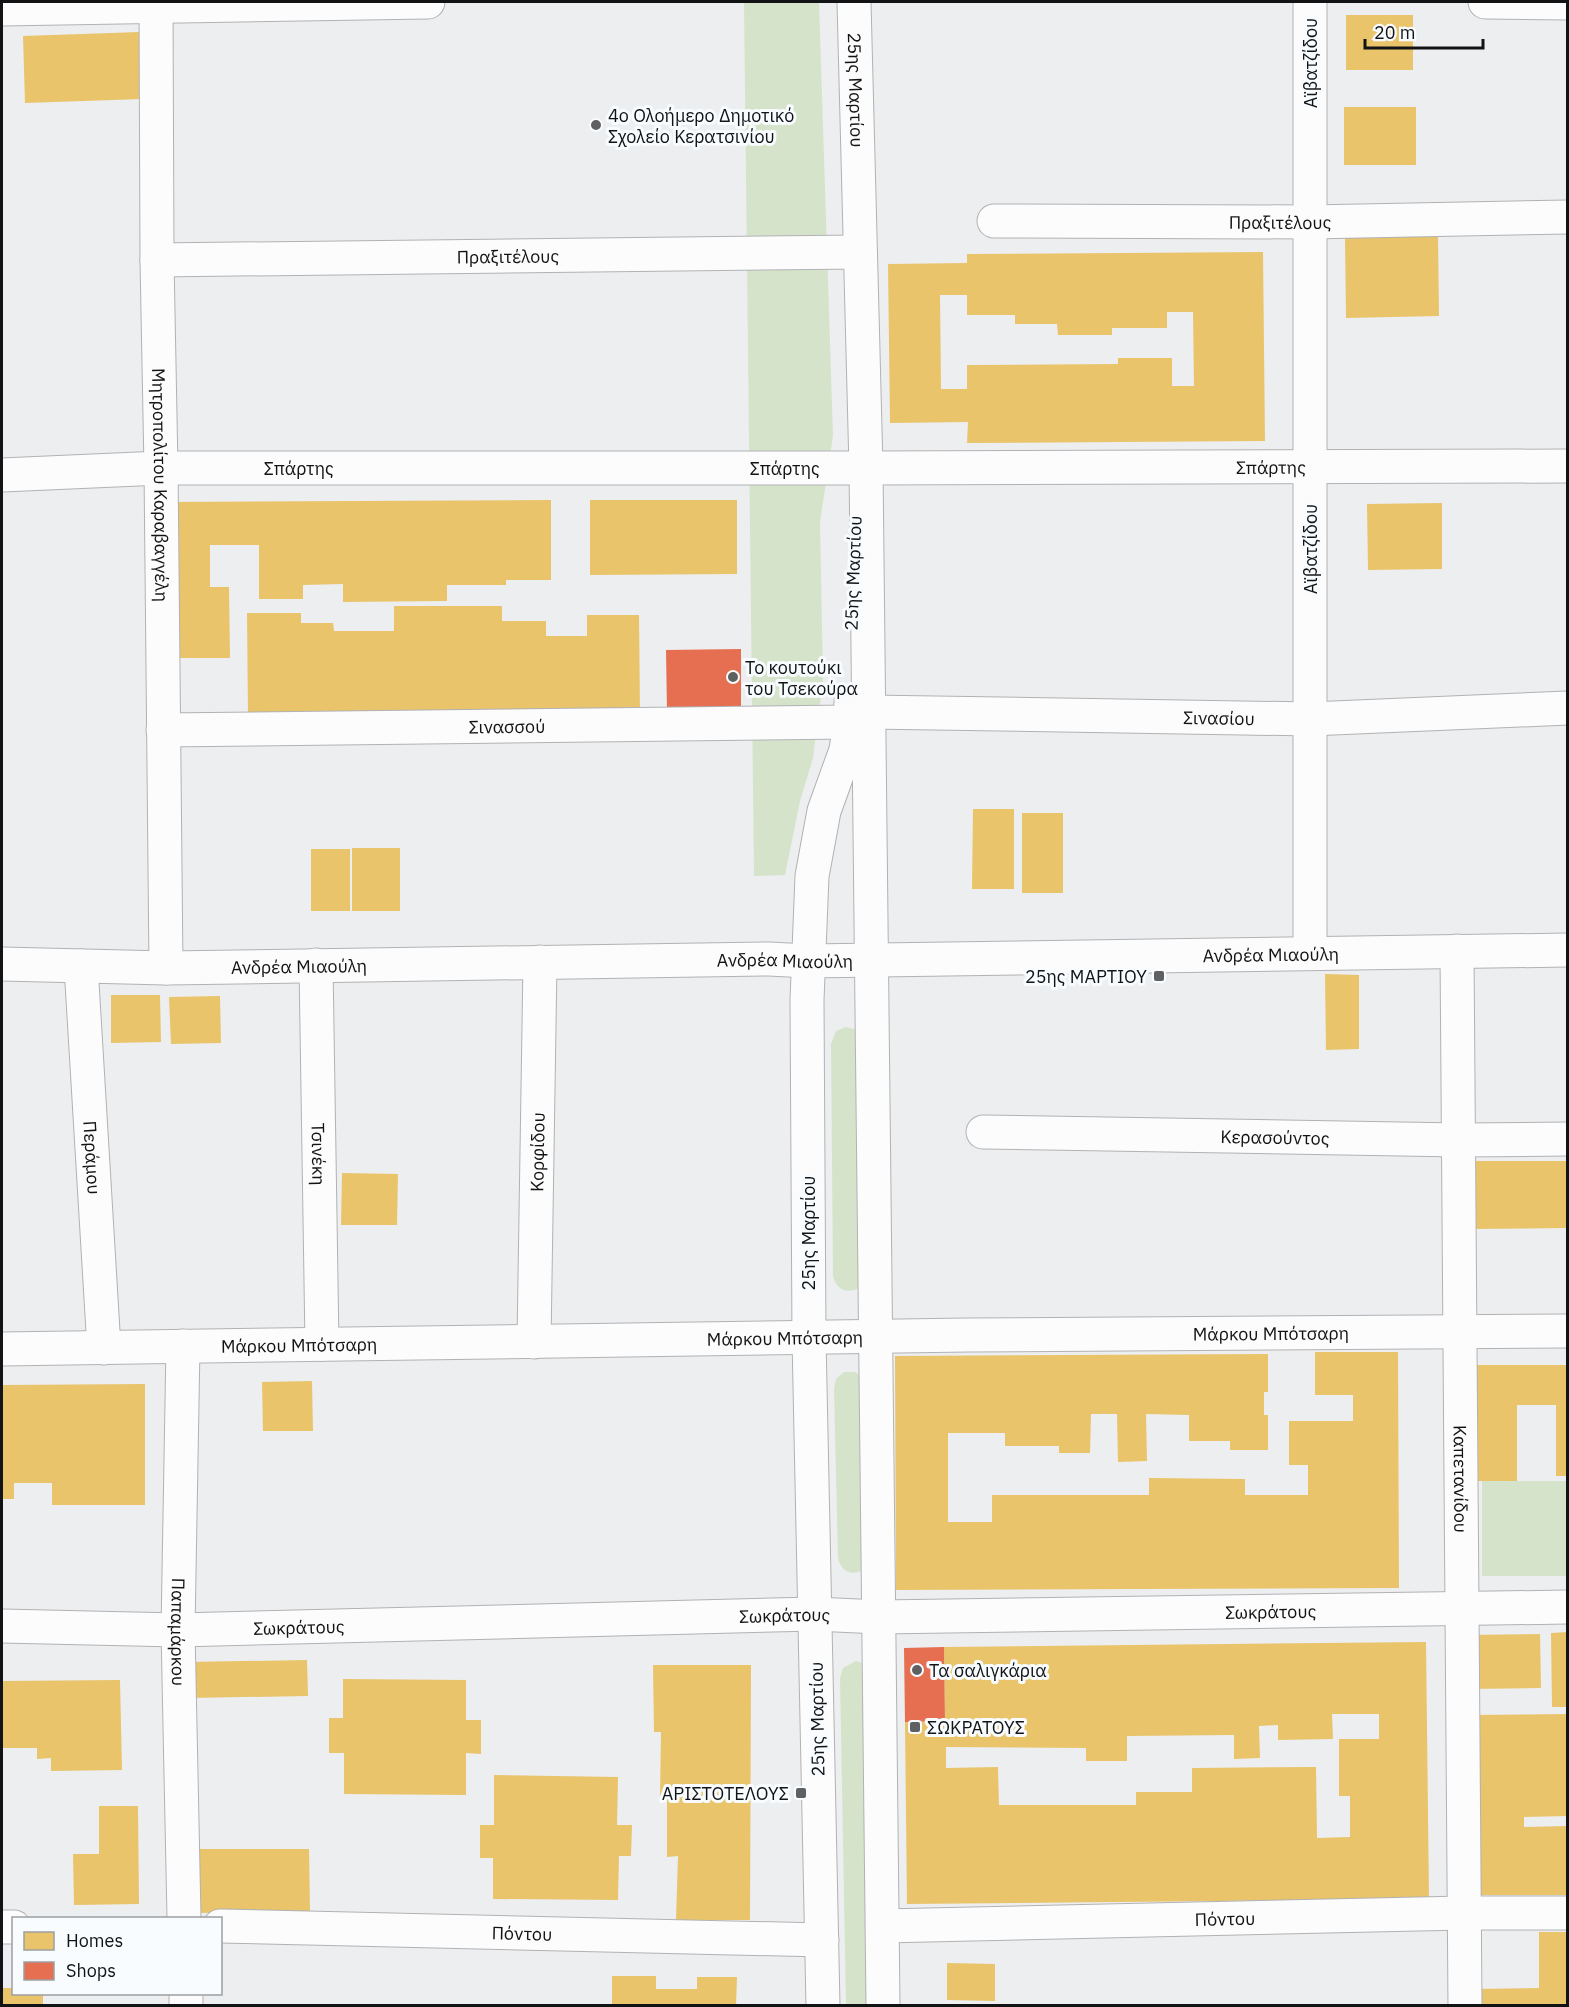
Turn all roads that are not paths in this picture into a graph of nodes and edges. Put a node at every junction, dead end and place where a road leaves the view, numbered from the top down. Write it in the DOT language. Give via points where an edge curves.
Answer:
graph roads {
  1 [pos="428,2"];
  2 [pos="854,2"];
  3 [pos="1310,2"];
  4 [pos="1485,2"];
  5 [pos="1568,3"];
  6 [pos="156,4"];
  7 [pos="2,9"];
  8 [pos="1568,217"];
  9 [pos="994,221"];
  10 [pos="1310,222"];
  11 [pos="860,252"];
  12 [pos="157,260"];
  13 [pos="1310,466"];
  14 [pos="1568,466"];
  15 [pos="161,468"];
  16 [pos="866,468"];
  17 [pos="2,475"];
  18 [pos="1568,708"];
  19 [pos="860,717"];
  20 [pos="1310,719"];
  21 [pos="163,730"];
  22 [pos="1568,950"];
  23 [pos="1457,951"];
  24 [pos="1310,953"];
  25 [pos="872,959"];
  26 [pos="808,961"];
  27 [pos="540,963"];
  28 [pos="2,964"];
  29 [pos="316,965"];
  30 [pos="81,966"];
  31 [pos="165,968"];
  32 [pos="983,1132"];
  33 [pos="1568,1139"];
  34 [pos="1459,1140"];
  35 [pos="1568,1331"];
  36 [pos="1460,1332"];
  37 [pos="876,1337"];
  38 [pos="808,1338"];
  39 [pos="534,1342"];
  40 [pos="322,1344"];
  41 [pos="183,1346"];
  42 [pos="104,1348"];
  43 [pos="2,1349"];
  44 [pos="1462,1608"];
  45 [pos="1568,1608"];
  46 [pos="815,1614"];
  47 [pos="879,1617"];
  48 [pos="2,1626"];
  49 [pos="178,1630"];
  50 [pos="1464,1913"];
  51 [pos="1568,1913"];
  52 [pos="184,1917"];
  53 [pos="222,1926"];
  54 [pos="883,1926"];
  55 [pos="822,1940"];
  56 [pos="823,2006"];
  57 [pos="884,2006"];
  58 [pos="1465,2006"];
  1 -- 6 [label="street"];
  2 -- 11 [label="street, 25ης Μαρτίου"];
  3 -- 10 [label="street, Αϊβατζίδου"];
  4 -- 5 [label="street"];
  6 -- 7 [label="street"];
  6 -- 12 [label="street, Μητροπολίτου Καραβαγγέλη"];
  8 -- 10 [label="street, Πραξιτέλους"];
  9 -- 10 [label="street, Πραξιτέλους"];
  10 -- 13 [label="street, Αϊβατζίδου"];
  11 -- 12 [label="street, Πραξιτέλους"];
  11 -- 16 [label="street, 25ης Μαρτίου"];
  12 -- 15 [label="street, Μητροπολίτου Καραβαγγέλη"];
  13 -- 14 [label="street, Σπάρτης"];
  13 -- 16 [label="street, Σπάρτης"];
  13 -- 20 [label="street, Αϊβατζίδου"];
  15 -- 16 [label="street, Σπάρτης"];
  15 -- 17 [label="street, Σπάρτης"];
  15 -- 21 [label="street, Μητροπολίτου Καραβαγγέλη"];
  16 -- 19 [label="street, 25ης Μαρτίου" via="851,524"];
  18 -- 20 [label="street, Σινασίου"];
  19 -- 20 [label="street, Σινασίου"];
  19 -- 21 [label="street, Σινασσού"];
  19 -- 25 [label="street, 25ης Μαρτίου"];
  19 -- 26 [label="street, 25ης Μαρτίου" via="824,812 818,840 812,876"];
  20 -- 24 [label="street, Αϊβατζίδου"];
  21 -- 31 [label="street, Μητροπολίτου Καραβαγγέλη"];
  22 -- 23 [label="street, Ανδρέα Μιαούλη"];
  23 -- 24 [label="street, Ανδρέα Μιαούλη"];
  23 -- 34 [label="street, Καπετανίδου"];
  24 -- 25 [label="street, Ανδρέα Μιαούλη"];
  25 -- 26 [label="street, Ανδρέα Μιαούλη"];
  25 -- 37 [label="street, 25ης Μαρτίου"];
  26 -- 27 [label="street, Ανδρέα Μιαούλη" via="769,958"];
  26 -- 38 [label="street, 25ης Μαρτίου"];
  27 -- 29 [label="street, Ανδρέα Μιαούλη"];
  27 -- 39 [label="street, Κορφίδου"];
  28 -- 30 [label="street, Ανδρέα Μιαούλη"];
  29 -- 31 [label="street, Ανδρέα Μιαούλη"];
  29 -- 40 [label="street, Τσινέκη"];
  30 -- 31 [label="street, Ανδρέα Μιαούλη"];
  30 -- 42 [label="street, Περάμου"];
  32 -- 34 [label="street, Κερασούντος"];
  33 -- 34 [label="street, Κερασούντος"];
  34 -- 36 [label="street, Καπετανίδου"];
  35 -- 36 [label="street, Μάρκου Μπότσαρη"];
  36 -- 37 [label="street, Μάρκου Μπότσαρη"];
  36 -- 44 [label="street, Καπετανίδου"];
  37 -- 38 [label="street, Μάρκου Μπότσαρη"];
  37 -- 47 [label="street, 25ης Μαρτίου"];
  38 -- 39 [label="street, Μάρκου Μπότσαρη"];
  38 -- 46 [label="street, 25ης Μαρτίου"];
  39 -- 40 [label="street, Μάρκου Μπότσαρη"];
  40 -- 41 [label="street, Μάρκου Μπότσαρη"];
  41 -- 42 [label="street, Μάρκου Μπότσαρη"];
  41 -- 49 [label="street, Παπαμάρκου"];
  42 -- 43 [label="street, Μάρκου Μπότσαρη"];
  44 -- 45 [label="street, Σωκράτους"];
  44 -- 47 [label="street, Σωκράτους"];
  44 -- 50 [label="street, Καπετανίδου"];
  46 -- 47 [label="street, Σωκράτους"];
  46 -- 49 [label="street, Σωκράτους"];
  46 -- 55 [label="street, 25ης Μαρτίου"];
  47 -- 54 [label="street, 25ης Μαρτίου"];
  48 -- 49 [label="street, Σωκράτους"];
  49 -- 52 [label="street, Παπαμάρκου"];
  50 -- 51 [label="street, Πόντου"];
  50 -- 54 [label="street, Πόντου"];
  50 -- 58 [label="street, Καπετανίδου"];
  53 -- 55 [label="street, Πόντου"];
  54 -- 57 [label="street, 25ης Μαρτίου"];
  55 -- 56 [label="street, 25ης Μαρτίου"];
}
